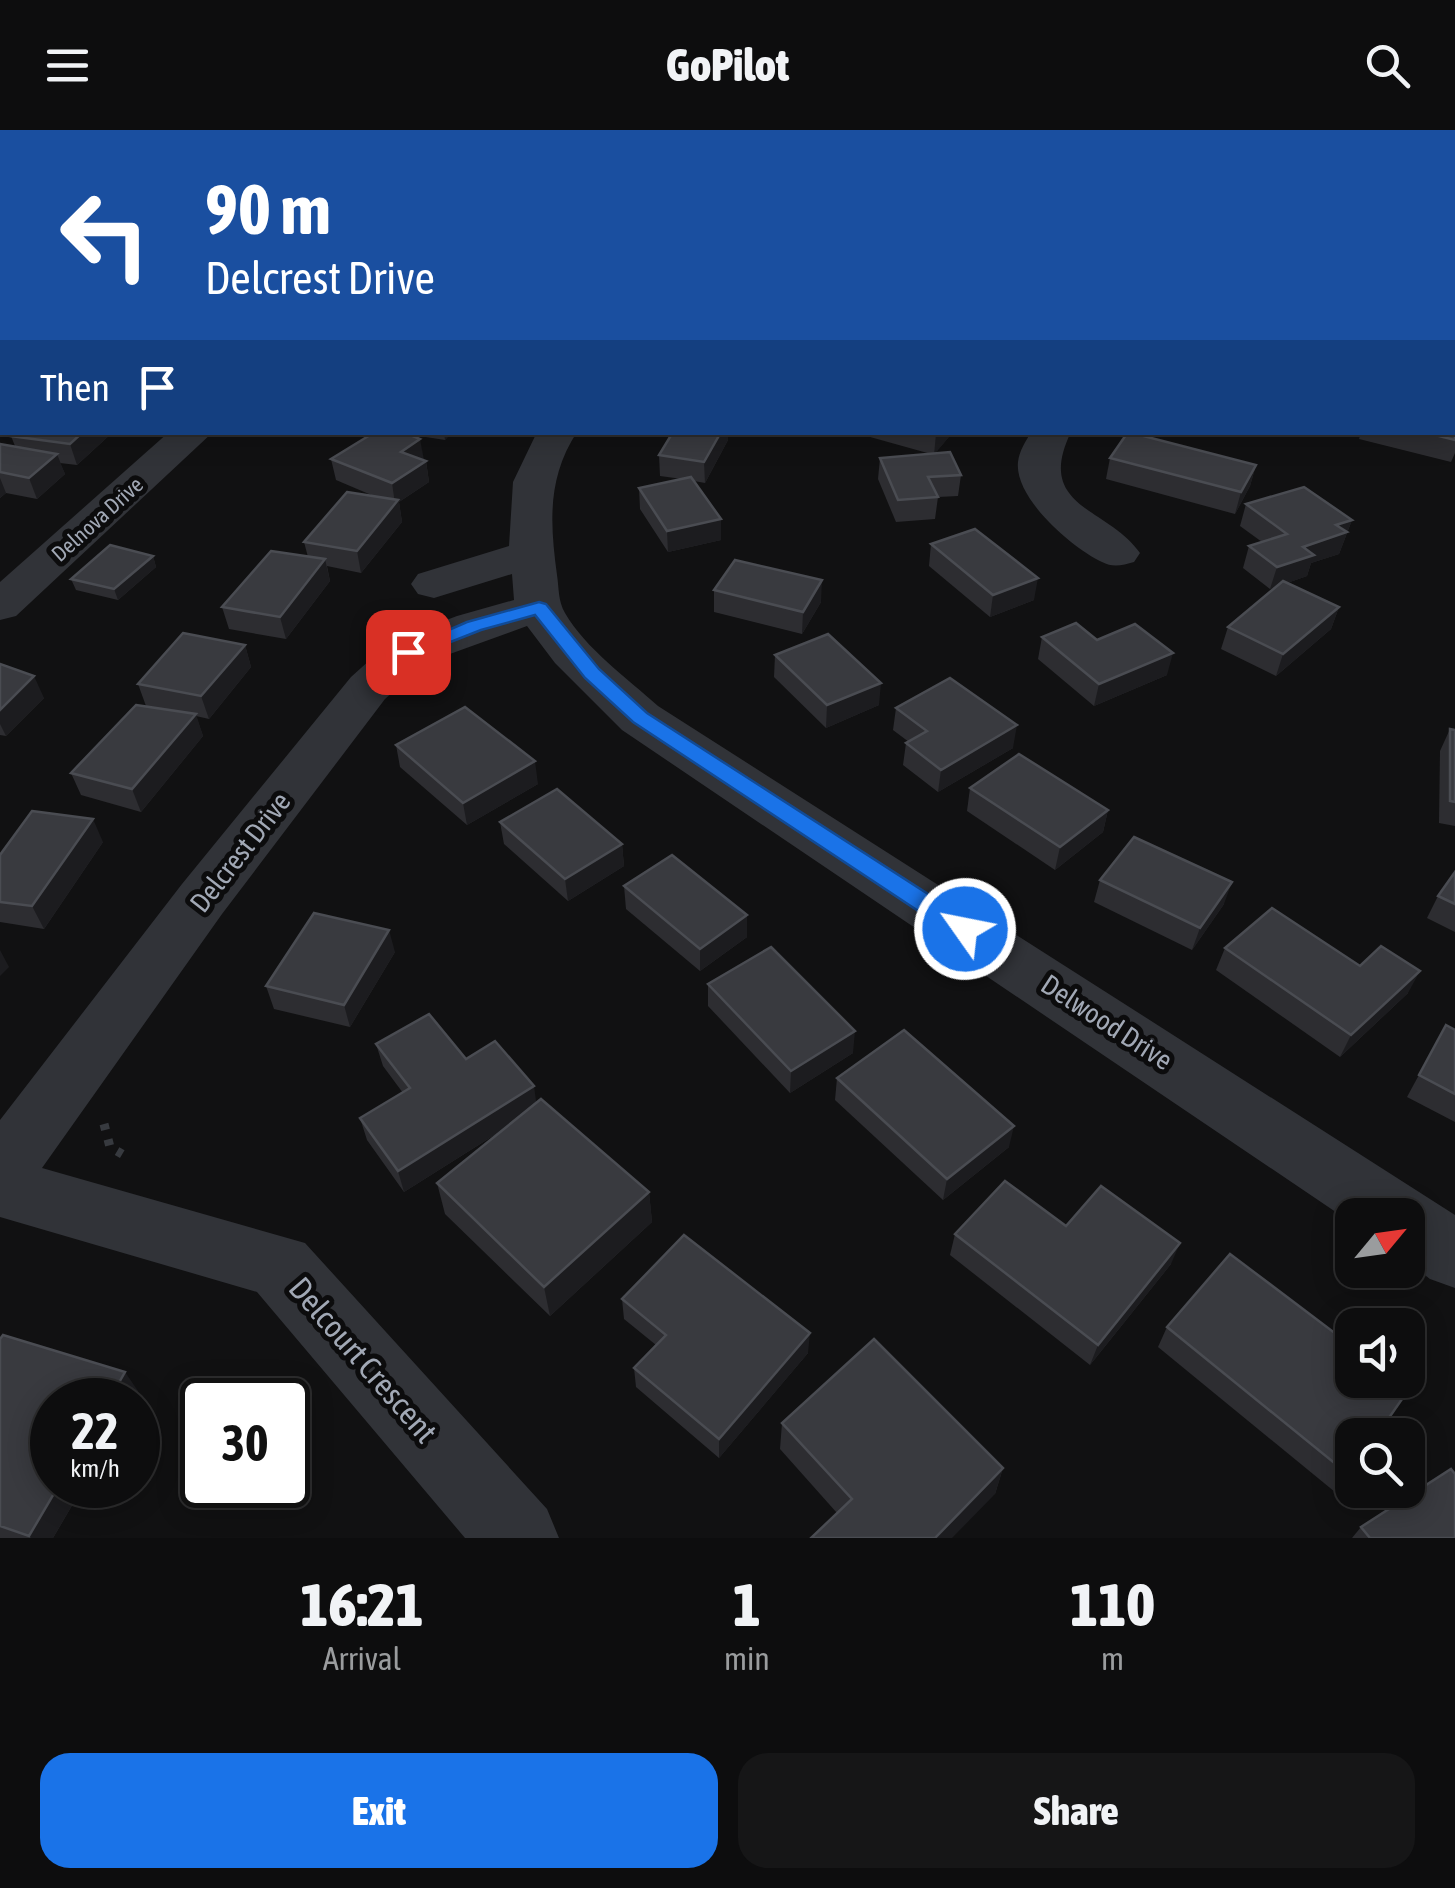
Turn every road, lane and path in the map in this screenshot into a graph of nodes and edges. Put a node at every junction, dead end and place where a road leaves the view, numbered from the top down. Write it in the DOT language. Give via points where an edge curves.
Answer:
graph roads {
  1 [pos="191,435"];
  2 [pos="556,435"];
  3 [pos="1049,435"];
  4 [pos="531,553"];
  5 [pos="1118,553"];
  6 [pos="434,584"];
  7 [pos="0,606"];
  8 [pos="539,608"];
  9 [pos="0,1172"];
  10 [pos="0,1187"];
  11 [pos="1372,1198"];
  12 [pos="1425,1234"];
  13 [pos="1455,1256"];
  14 [pos="518,1538"];
  1 -- 7 [label="street, Delnova Drive"];
  2 -- 4 [label="street" via="532,483"];
  3 -- 5 [label="street" via="1038,462 1046,489 1067,515"];
  4 -- 6 [label="street"];
  4 -- 8 [label="street"];
  8 -- 9 [label="street, Delcrest Drive" via="408,652 368,688"];
  8 -- 11 [label="street, Delwood Drive" via="592,674 640,718"];
  10 -- 14 [label="street, Delcourt Crescent" via="280,1266"];
  12 -- 13 [label="street"];
}
